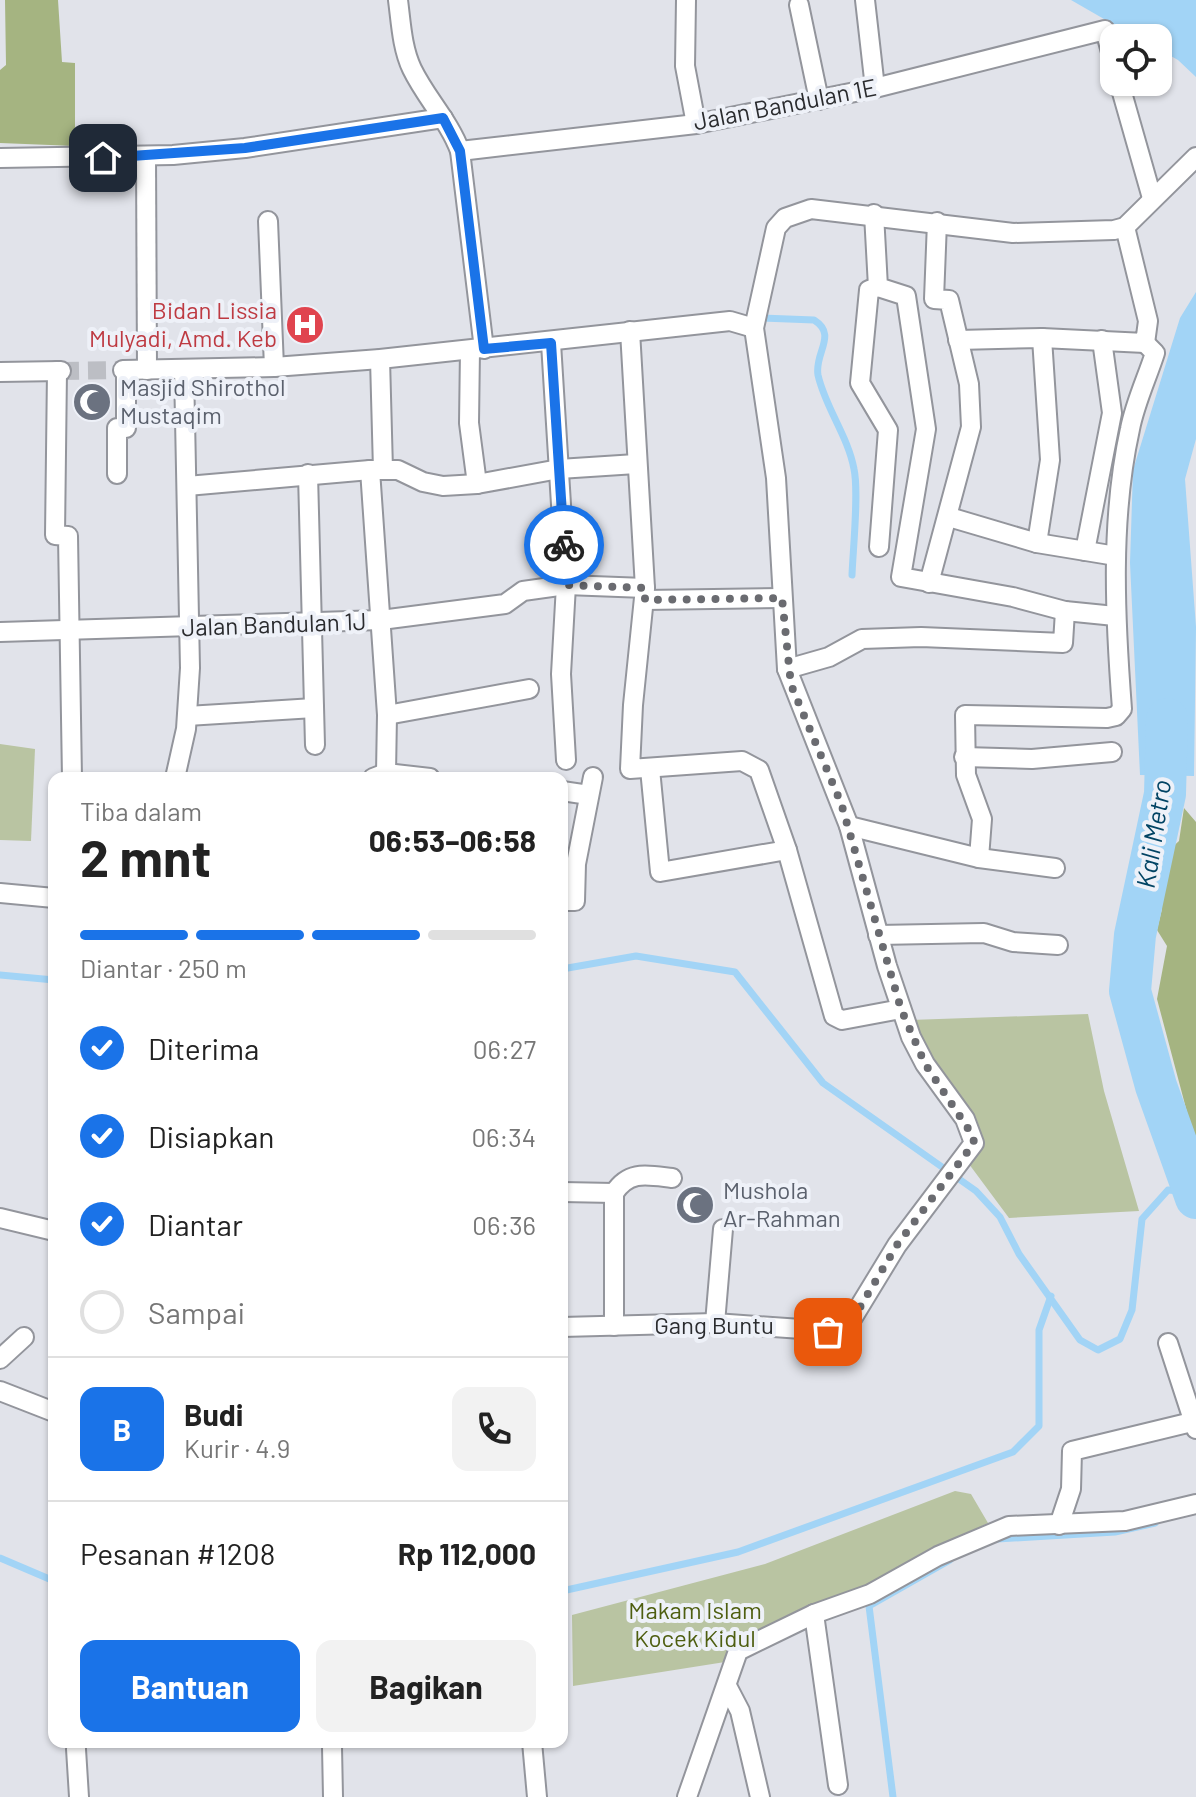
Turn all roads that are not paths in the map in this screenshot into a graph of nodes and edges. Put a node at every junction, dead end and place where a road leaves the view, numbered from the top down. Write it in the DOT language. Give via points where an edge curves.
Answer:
graph roads {
  1 [pos="398,0"];
  2 [pos="686,0"];
  3 [pos="865,0"];
  4 [pos="799,5"];
  5 [pos="1100,31"];
  6 [pos="875,88"];
  7 [pos="1123,96"];
  8 [pos="819,100"];
  9 [pos="443,118"];
  10 [pos="696,124"];
  11 [pos="460,151"];
  12 [pos="146,157"];
  13 [pos="1196,157"];
  14 [pos="0,158"];
  15 [pos="1152,198"];
  16 [pos="874,214"];
  17 [pos="268,221"];
  18 [pos="937,222"];
  19 [pos="1125,227"];
  20 [pos="878,287"];
  21 [pos="754,328"];
  22 [pos="630,331"];
  23 [pos="1042,338"];
  24 [pos="958,340"];
  25 [pos="1102,340"];
  26 [pos="551,343"];
  27 [pos="1145,343"];
  28 [pos="477,350"];
  29 [pos="380,359"];
  30 [pos="274,367"];
  31 [pos="184,369"];
  32 [pos="147,370"];
  33 [pos="0,372"];
  34 [pos="636,464"];
  35 [pos="559,469"];
  36 [pos="376,470"];
  37 [pos="117,474"];
  38 [pos="308,474"];
  39 [pos="477,484"];
  40 [pos="187,486"];
  41 [pos="949,517"];
  42 [pos="1037,543"];
  43 [pos="879,547"];
  44 [pos="1085,551"];
  45 [pos="1116,556"];
  46 [pos="929,583"];
  47 [pos="566,585"];
  48 [pos="645,594"];
  49 [pos="782,598"];
  50 [pos="1065,611"];
  51 [pos="1115,616"];
  52 [pos="381,620"];
  53 [pos="313,623"];
  54 [pos="190,629"];
  55 [pos="69,631"];
  56 [pos="0,632"];
  57 [pos="787,669"];
  58 [pos="529,689"];
  59 [pos="314,708"];
  60 [pos="387,715"];
  61 [pos="187,716"];
  62 [pos="315,745"];
  63 [pos="1112,752"];
  64 [pos="964,757"];
  65 [pos="566,760"];
  66 [pos="650,769"];
  67 [pos="72,772"];
  68 [pos="176,772"];
  69 [pos="380,772"];
  70 [pos="568,790"];
  71 [pos="849,826"];
  72 [pos="787,850"];
  73 [pos="979,858"];
  74 [pos="1055,868"];
  75 [pos="0,893"];
  76 [pos="48,897"];
  77 [pos="568,901"];
  78 [pos="878,935"];
  79 [pos="1058,945"];
  80 [pos="901,1009"];
  81 [pos="672,1178"];
  82 [pos="568,1192"];
  83 [pos="614,1193"];
  84 [pos="0,1218"];
  85 [pos="723,1229"];
  86 [pos="48,1230"];
  87 [pos="715,1323"];
  88 [pos="614,1326"];
  89 [pos="568,1327"];
  90 [pos="24,1337"];
  91 [pos="1168,1343"];
  92 [pos="0,1359"];
  93 [pos="0,1391"];
  94 [pos="48,1410"];
  95 [pos="1195,1424"];
  96 [pos="1196,1504"];
  97 [pos="1059,1525"];
  98 [pos="814,1614"];
  99 [pos="727,1686"];
  100 [pos="332,1748"];
  101 [pos="533,1748"];
  102 [pos="76,1749"];
  103 [pos="838,1785"];
  104 [pos="79,1797"];
  105 [pos="333,1797"];
  106 [pos="537,1797"];
  107 [pos="687,1797"];
  108 [pos="760,1797"];
  1 -- 9 [label="street" via="407,58"];
  2 -- 10 [label="street" via="685,66"];
  3 -- 6 [label="street"];
  4 -- 8 [label="street"];
  5 -- 6 [label="street, Jalan Bandulan 1E"];
  6 -- 8 [label="street, Jalan Bandulan 1E"];
  7 -- 15 [label="street"];
  8 -- 10 [label="street, Jalan Bandulan 1E"];
  9 -- 11 [label="street"];
  9 -- 12 [label="street"];
  10 -- 11 [label="street, Jalan Bandulan 1E"];
  11 -- 28 [label="street"];
  12 -- 14 [label="street"];
  12 -- 32 [label="street"];
  13 -- 15 [label="street"];
  15 -- 19 [label="street"];
  16 -- 18 [label="street"];
  16 -- 20 [label="street"];
  16 -- 21 [label="street" via="811,209 785,218 776,228"];
  17 -- 30 [label="street"];
  18 -- 19 [label="street" via="1013,233"];
  18 -- 24 [label="street" via="934,299 949,300"];
  19 -- 27 [label="street" via="1148,321"];
  20 -- 43 [label="street" via="869,290 860,383 888,430"];
  20 -- 46 [label="street" via="906,296 926,429 901,577"];
  21 -- 22 [label="street" via="730,321"];
  21 -- 49 [label="street" via="776,478"];
  22 -- 26 [label="street"];
  22 -- 34 [label="street"];
  23 -- 24 [label="street"];
  23 -- 25 [label="street"];
  23 -- 42 [label="street" via="1050,460"];
  24 -- 41 [label="street" via="969,384 971,427"];
  25 -- 27 [label="street"];
  25 -- 44 [label="street" via="1112,413"];
  26 -- 28 [label="street"];
  26 -- 35 [label="street"];
  27 -- 45 [label="street" via="1155,353 1130,428"];
  28 -- 29 [label="street"];
  28 -- 39 [label="street" via="469,423"];
  29 -- 30 [label="street"];
  29 -- 36 [label="street"];
  30 -- 31 [label="street"];
  31 -- 32 [label="street"];
  31 -- 40 [label="street"];
  32 -- 37 [label="street" via="124,370 126,428 117,428"];
  33 -- 55 [label="street" via="59,371 55,535 68,536"];
  34 -- 35 [label="street"];
  34 -- 48 [label="street"];
  35 -- 39 [label="street"];
  35 -- 47 [label="street"];
  36 -- 38 [label="street"];
  36 -- 39 [label="street" via="398,470 443,486"];
  36 -- 52 [label="street"];
  38 -- 40 [label="street"];
  38 -- 53 [label="street"];
  40 -- 54 [label="street"];
  41 -- 42 [label="street"];
  41 -- 46 [label="street"];
  42 -- 44 [label="street"];
  44 -- 45 [label="street"];
  45 -- 51 [label="street"];
  46 -- 50 [label="street"];
  47 -- 48 [label="street"];
  47 -- 52 [label="street" via="523,591 505,604"];
  47 -- 65 [label="street" via="561,674"];
  48 -- 49 [label="street"];
  48 -- 66 [label="street" via="630,769"];
  49 -- 57 [label="street"];
  50 -- 51 [label="street"];
  50 -- 57 [label="street" via="1063,643 862,639 829,657"];
  51 -- 64 [label="street" via="1122,709 1116,716 965,715"];
  52 -- 53 [label="street, Jalan Bandulan 1J"];
  52 -- 60 [label="street, Jalan Bandulan 1J"];
  53 -- 54 [label="street, Jalan Bandulan 1J"];
  53 -- 59 [label="street"];
  54 -- 55 [label="street, Jalan Bandulan 1J"];
  54 -- 61 [label="street"];
  55 -- 56 [label="street, Jalan Bandulan 1J"];
  55 -- 67 [label="street"];
  57 -- 71 [label="street"];
  58 -- 60 [label="street"];
  59 -- 61 [label="street"];
  59 -- 62 [label="street"];
  60 -- 69 [label="street, Jalan Bandulan 1J"];
  61 -- 68 [label="street"];
  63 -- 64 [label="street" via="1032,759"];
  64 -- 73 [label="street" via="982,819"];
  66 -- 72 [label="street" via="753,764"];
  66 -- 72 [label="street" via="660,872"];
  70 -- 77 [label="street" via="591,786 576,864 575,901"];
  71 -- 73 [label="street"];
  71 -- 78 [label="street"];
  72 -- 80 [label="street" via="834,1016 842,1020"];
  73 -- 74 [label="street"];
  75 -- 76 [label="street"];
  78 -- 79 [label="street" via="984,933 1013,942"];
  78 -- 80 [label="street"];
  80 -- 87 [label="street, Gang Buntu" via="925,1064 973,1136 968,1150 897,1245 844,1332"];
  81 -- 83 [label="street" via="632,1176"];
  82 -- 83 [label="street"];
  83 -- 88 [label="street"];
  84 -- 86 [label="street"];
  85 -- 87 [label="street"];
  87 -- 88 [label="street, Gang Buntu"];
  88 -- 89 [label="street, Gang Buntu"];
  90 -- 92 [label="street"];
  91 -- 95 [label="street"];
  93 -- 94 [label="street"];
  95 -- 97 [label="street" via="1072,1451 1071,1489"];
  96 -- 97 [label="street" via="1125,1521"];
  97 -- 98 [label="street" via="1009,1526 984,1535 870,1594"];
  98 -- 99 [label="street" via="738,1651"];
  98 -- 103 [label="street"];
  99 -- 107 [label="street"];
  99 -- 108 [label="street" via="740,1711"];
  100 -- 105 [label="street"];
  101 -- 106 [label="street"];
  102 -- 104 [label="street"];
}
